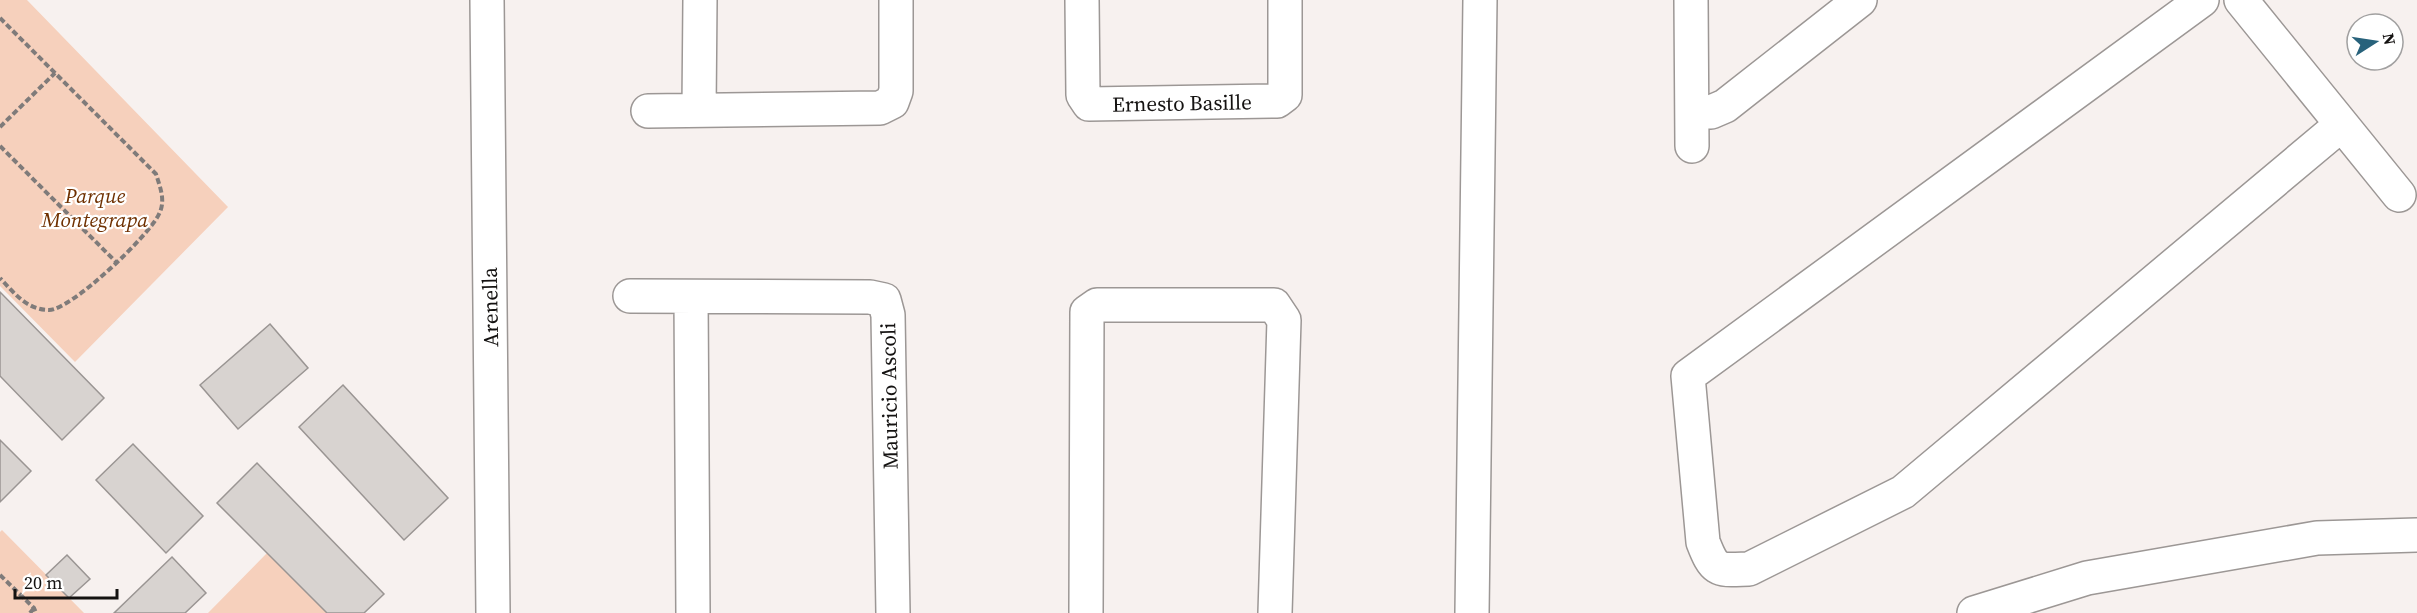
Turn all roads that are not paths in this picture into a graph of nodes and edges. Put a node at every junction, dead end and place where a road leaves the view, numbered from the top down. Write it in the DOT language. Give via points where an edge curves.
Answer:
graph roads {
  1 [pos="487,0"];
  2 [pos="700,0"];
  3 [pos="896,0"];
  4 [pos="1082,0"];
  5 [pos="1285,0"];
  6 [pos="1480,0"];
  7 [pos="1691,0"];
  8 [pos="1860,0"];
  9 [pos="2202,0"];
  10 [pos="2241,0"];
  11 [pos="699,109"];
  12 [pos="648,111"];
  13 [pos="1692,112"];
  14 [pos="2342,124"];
  15 [pos="1692,146"];
  16 [pos="2398,195"];
  17 [pos="630,296"];
  18 [pos="691,297"];
  19 [pos="2417,534"];
  20 [pos="493,613"];
  21 [pos="693,613"];
  22 [pos="893,613"];
  23 [pos="1086,613"];
  24 [pos="1275,613"];
  25 [pos="1472,613"];
  26 [pos="1974,613"];
  1 -- 20 [label="street, Arenella"];
  2 -- 11 [label="street"];
  3 -- 11 [label="street" via="896,91 892,102 880,108"];
  4 -- 5 [label="street, Ernesto Basille" via="1083,95 1089,104 1277,101 1285,95"];
  6 -- 25 [label="street"];
  7 -- 13 [label="street"];
  8 -- 13 [label="street" via="1725,106 1711,112"];
  9 -- 14 [label="street" via="1688,376 1703,542 1711,564 1723,570 1749,569 1904,492"];
  10 -- 14 [label="street"];
  11 -- 12 [label="street"];
  13 -- 15 [label="street"];
  14 -- 16 [label="street"];
  17 -- 18 [label="street, Mauricio Ascoli"];
  18 -- 21 [label="street"];
  18 -- 22 [label="street, Mauricio Ascoli" via="884,300 888,315"];
  19 -- 26 [label="street" via="2317,538 2099,576"];
  23 -- 24 [label="street" via="1087,312 1097,305 1274,305 1284,320"];
}
